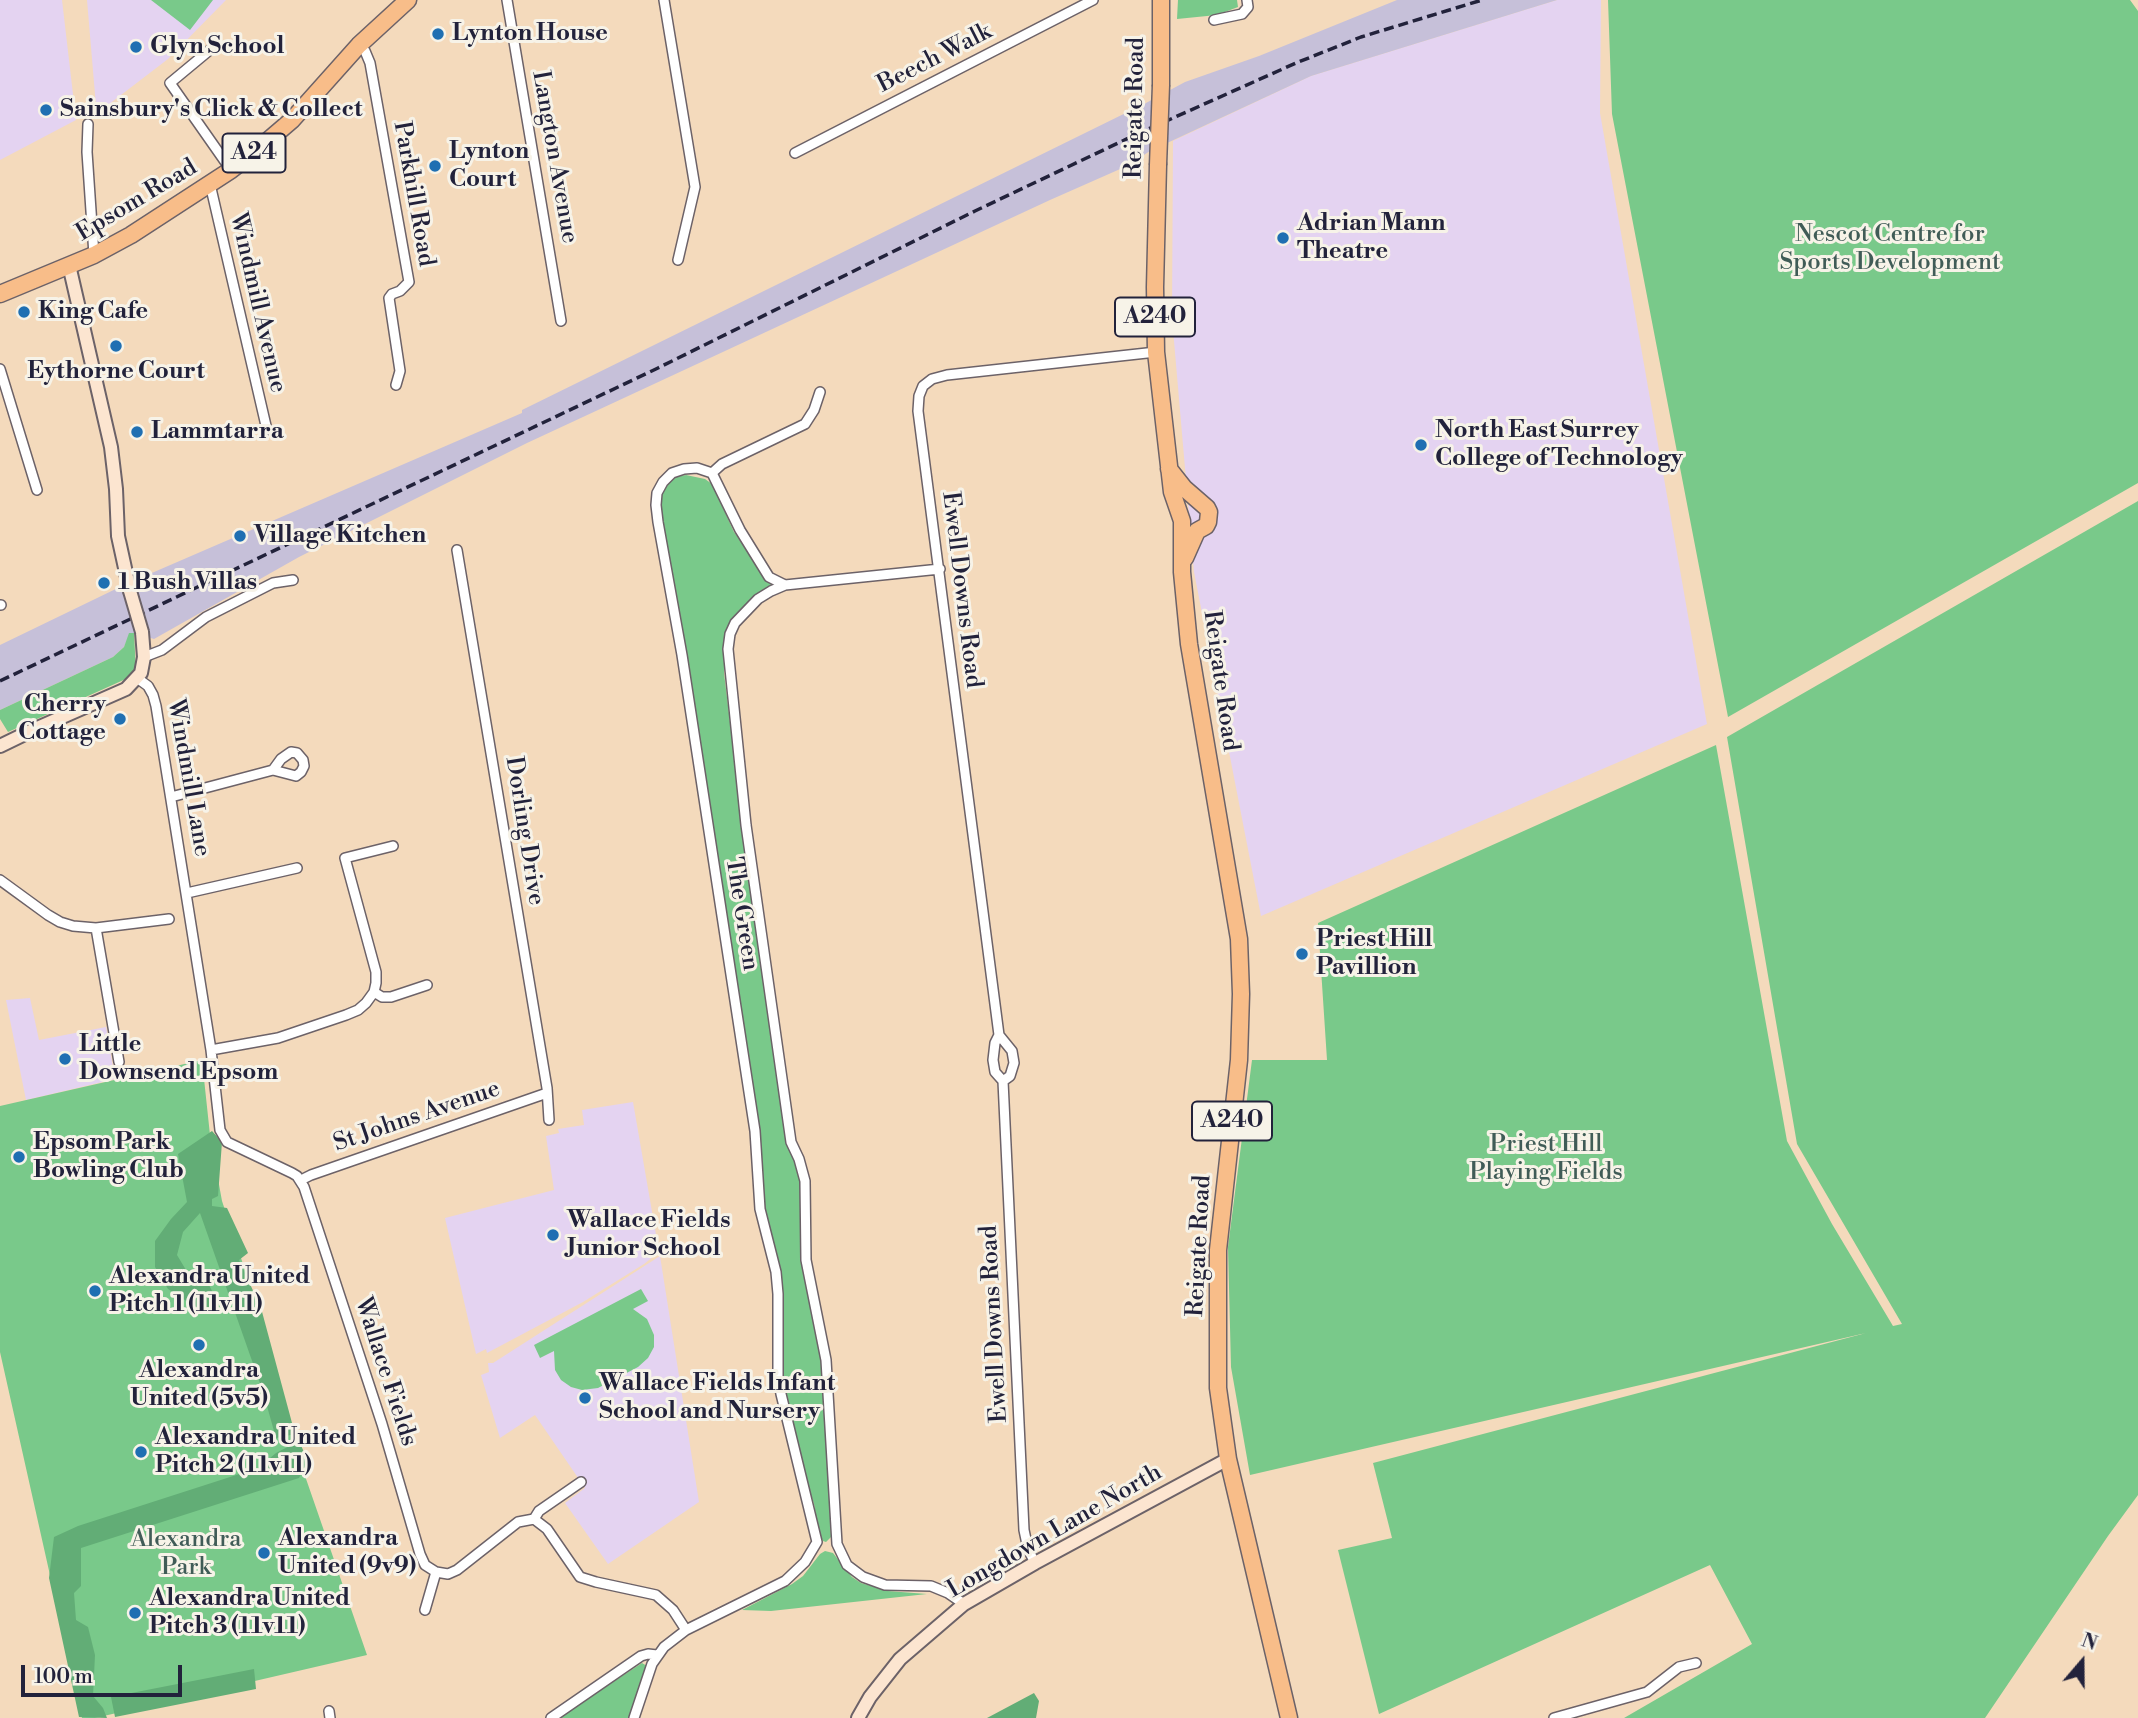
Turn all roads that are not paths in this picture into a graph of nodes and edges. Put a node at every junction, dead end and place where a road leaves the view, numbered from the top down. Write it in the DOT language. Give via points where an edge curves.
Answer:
graph roads {
  1 [pos="408,0"];
  2 [pos="507,0"];
  3 [pos="664,0"];
  4 [pos="1093,0"];
  5 [pos="1161,0"];
  6 [pos="1247,0"];
  7 [pos="1213,20"];
  8 [pos="359,44"];
  9 [pos="211,49"];
  10 [pos="88,124"];
  11 [pos="795,153"];
  12 [pos="231,170"];
  13 [pos="210,184"];
  14 [pos="94,256"];
  15 [pos="678,260"];
  16 [pos="69,265"];
  17 [pos="0,294"];
  18 [pos="561,321"];
  19 [pos="1156,352"];
  20 [pos="0,369"];
  21 [pos="396,385"];
  22 [pos="820,392"];
  23 [pos="267,430"];
  24 [pos="1168,468"];
  25 [pos="712,473"];
  26 [pos="37,490"];
  27 [pos="1198,503"];
  28 [pos="1181,518"];
  29 [pos="1197,531"];
  30 [pos="457,550"];
  31 [pos="1182,563"];
  32 [pos="940,569"];
  33 [pos="293,580"];
  34 [pos="785,585"];
  35 [pos="144,657"];
  36 [pos="137,678"];
  37 [pos="0,746"];
  38 [pos="273,770"];
  39 [pos="171,797"];
  40 [pos="393,846"];
  41 [pos="297,868"];
  42 [pos="0,880"];
  43 [pos="187,892"];
  44 [pos="169,919"];
  45 [pos="96,928"];
  46 [pos="427,985"];
  47 [pos="374,992"];
  48 [pos="999,1035"];
  49 [pos="211,1050"];
  50 [pos="119,1062"];
  51 [pos="1003,1081"];
  52 [pos="547,1093"];
  53 [pos="549,1120"];
  54 [pos="301,1180"];
  55 [pos="1228,1459"];
  56 [pos="581,1482"];
  57 [pos="534,1519"];
  58 [pos="817,1542"];
  59 [pos="839,1550"];
  60 [pos="1035,1563"];
  61 [pos="436,1572"];
  62 [pos="964,1604"];
  63 [pos="425,1609"];
  64 [pos="686,1630"];
  65 [pos="657,1655"];
  66 [pos="1696,1663"];
  67 [pos="551,1718"];
  68 [pos="634,1718"];
  69 [pos="858,1718"];
  70 [pos="1289,1718"];
  71 [pos="1554,1718"];
  1 -- 8 [label="highway, Epsom Road / A24"];
  2 -- 18 [label="street, Langton Avenue"];
  3 -- 15 [label="street" via="695,187"];
  4 -- 11 [label="street, Beech Walk"];
  5 -- 19 [label="highway, Reigate Road / A240, bridge"];
  6 -- 7 [label="street" via="1242,14"];
  8 -- 12 [label="highway, Epsom Road / A24" via="292,120"];
  8 -- 21 [label="street, Parkhill Road" via="370,63 408,282 389,298 400,371"];
  9 -- 12 [label="street" via="170,83"];
  10 -- 14 [label="street"];
  12 -- 13 [label="highway, Epsom Road / A24"];
  13 -- 14 [label="highway, Epsom Road / A24"];
  13 -- 23 [label="street, Windmill Avenue"];
  14 -- 16 [label="highway, Epsom Road / A24"];
  16 -- 17 [label="highway, A24"];
  16 -- 35 [label="main road, Windmill Lane, bridge" via="111,447 118,536"];
  19 -- 24 [label="highway, Reigate Road / A240"];
  19 -- 32 [label="street, Ewell Downs Road" via="947,375 923,386 918,411"];
  20 -- 26 [label="street"];
  22 -- 25 [label="street" via="805,424"];
  24 -- 27 [label="highway"];
  24 -- 28 [label="highway, Reigate Road / A240"];
  25 -- 34 [label="street" via="769,577"];
  25 -- 58 [label="street, The Green" via="696,468 672,473 657,493 656,505 755,1131 760,1209 776,1272 781,1394"];
  27 -- 28 [label="highway" via="1188,504"];
  27 -- 29 [label="highway" via="1210,517"];
  28 -- 29 [label="highway" via="1188,529"];
  28 -- 31 [label="highway, Reigate Road / A240"];
  29 -- 31 [label="highway"];
  30 -- 52 [label="street, Dorling Drive"];
  31 -- 55 [label="highway, Reigate Road / A240" via="1195,681 1239,939 1238,1060 1218,1250 1218,1388"];
  32 -- 34 [label="street, The Green"];
  32 -- 48 [label="street, Ewell Downs Road"];
  33 -- 35 [label="street" via="273,583 206,617 162,650"];
  34 -- 59 [label="street, The Green" via="758,599 735,623 729,659 746,825 791,1142 805,1181 806,1260 825,1360"];
  35 -- 36 [label="main road, Windmill Lane"];
  36 -- 37 [label="main road" via="126,688"];
  36 -- 39 [label="street, Windmill Lane" via="153,695"];
  38 -- 39 [label="street"];
  39 -- 43 [label="street, Windmill Lane"];
  40 -- 47 [label="street" via="345,858 376,972"];
  41 -- 43 [label="street"];
  42 -- 45 [label="street" via="60,922"];
  43 -- 49 [label="street, Windmill Lane"];
  44 -- 45 [label="street"];
  45 -- 50 [label="street"];
  46 -- 47 [label="street" via="391,997"];
  47 -- 49 [label="street" via="358,1010 346,1015 278,1038"];
  48 -- 51 [label="street, Ewell Downs Road" via="993,1060"];
  48 -- 51 [label="street, Ewell Downs Road" via="1012,1051 1014,1063"];
  49 -- 54 [label="street, Windmill Lane" via="223,1137"];
  51 -- 60 [label="street, Ewell Downs Road" via="1024,1530"];
  52 -- 53 [label="street, Dorling Drive"];
  52 -- 54 [label="street, St Johns Avenue"];
  54 -- 61 [label="street, Wallace Fields" via="420,1554 425,1565"];
  55 -- 60 [label="main road, Longdown Lane North"];
  55 -- 70 [label="highway, Reigate Road / A240"];
  56 -- 57 [label="street"];
  57 -- 61 [label="street" via="518,1522 457,1570"];
  57 -- 64 [label="street" via="547,1529 580,1577 656,1595"];
  58 -- 59 [label="street"];
  58 -- 64 [label="street" via="785,1581"];
  59 -- 62 [label="street" via="854,1571 870,1580 885,1585 931,1586"];
  60 -- 62 [label="main road, Longdown Lane North"];
  61 -- 63 [label="street"];
  62 -- 69 [label="main road, Longdown Lane North" via="900,1659"];
  64 -- 65 [label="street"];
  65 -- 67 [label="street" via="642,1656"];
  65 -- 68 [label="street"];
  66 -- 71 [label="street" via="1679,1667 1647,1692"];
}
